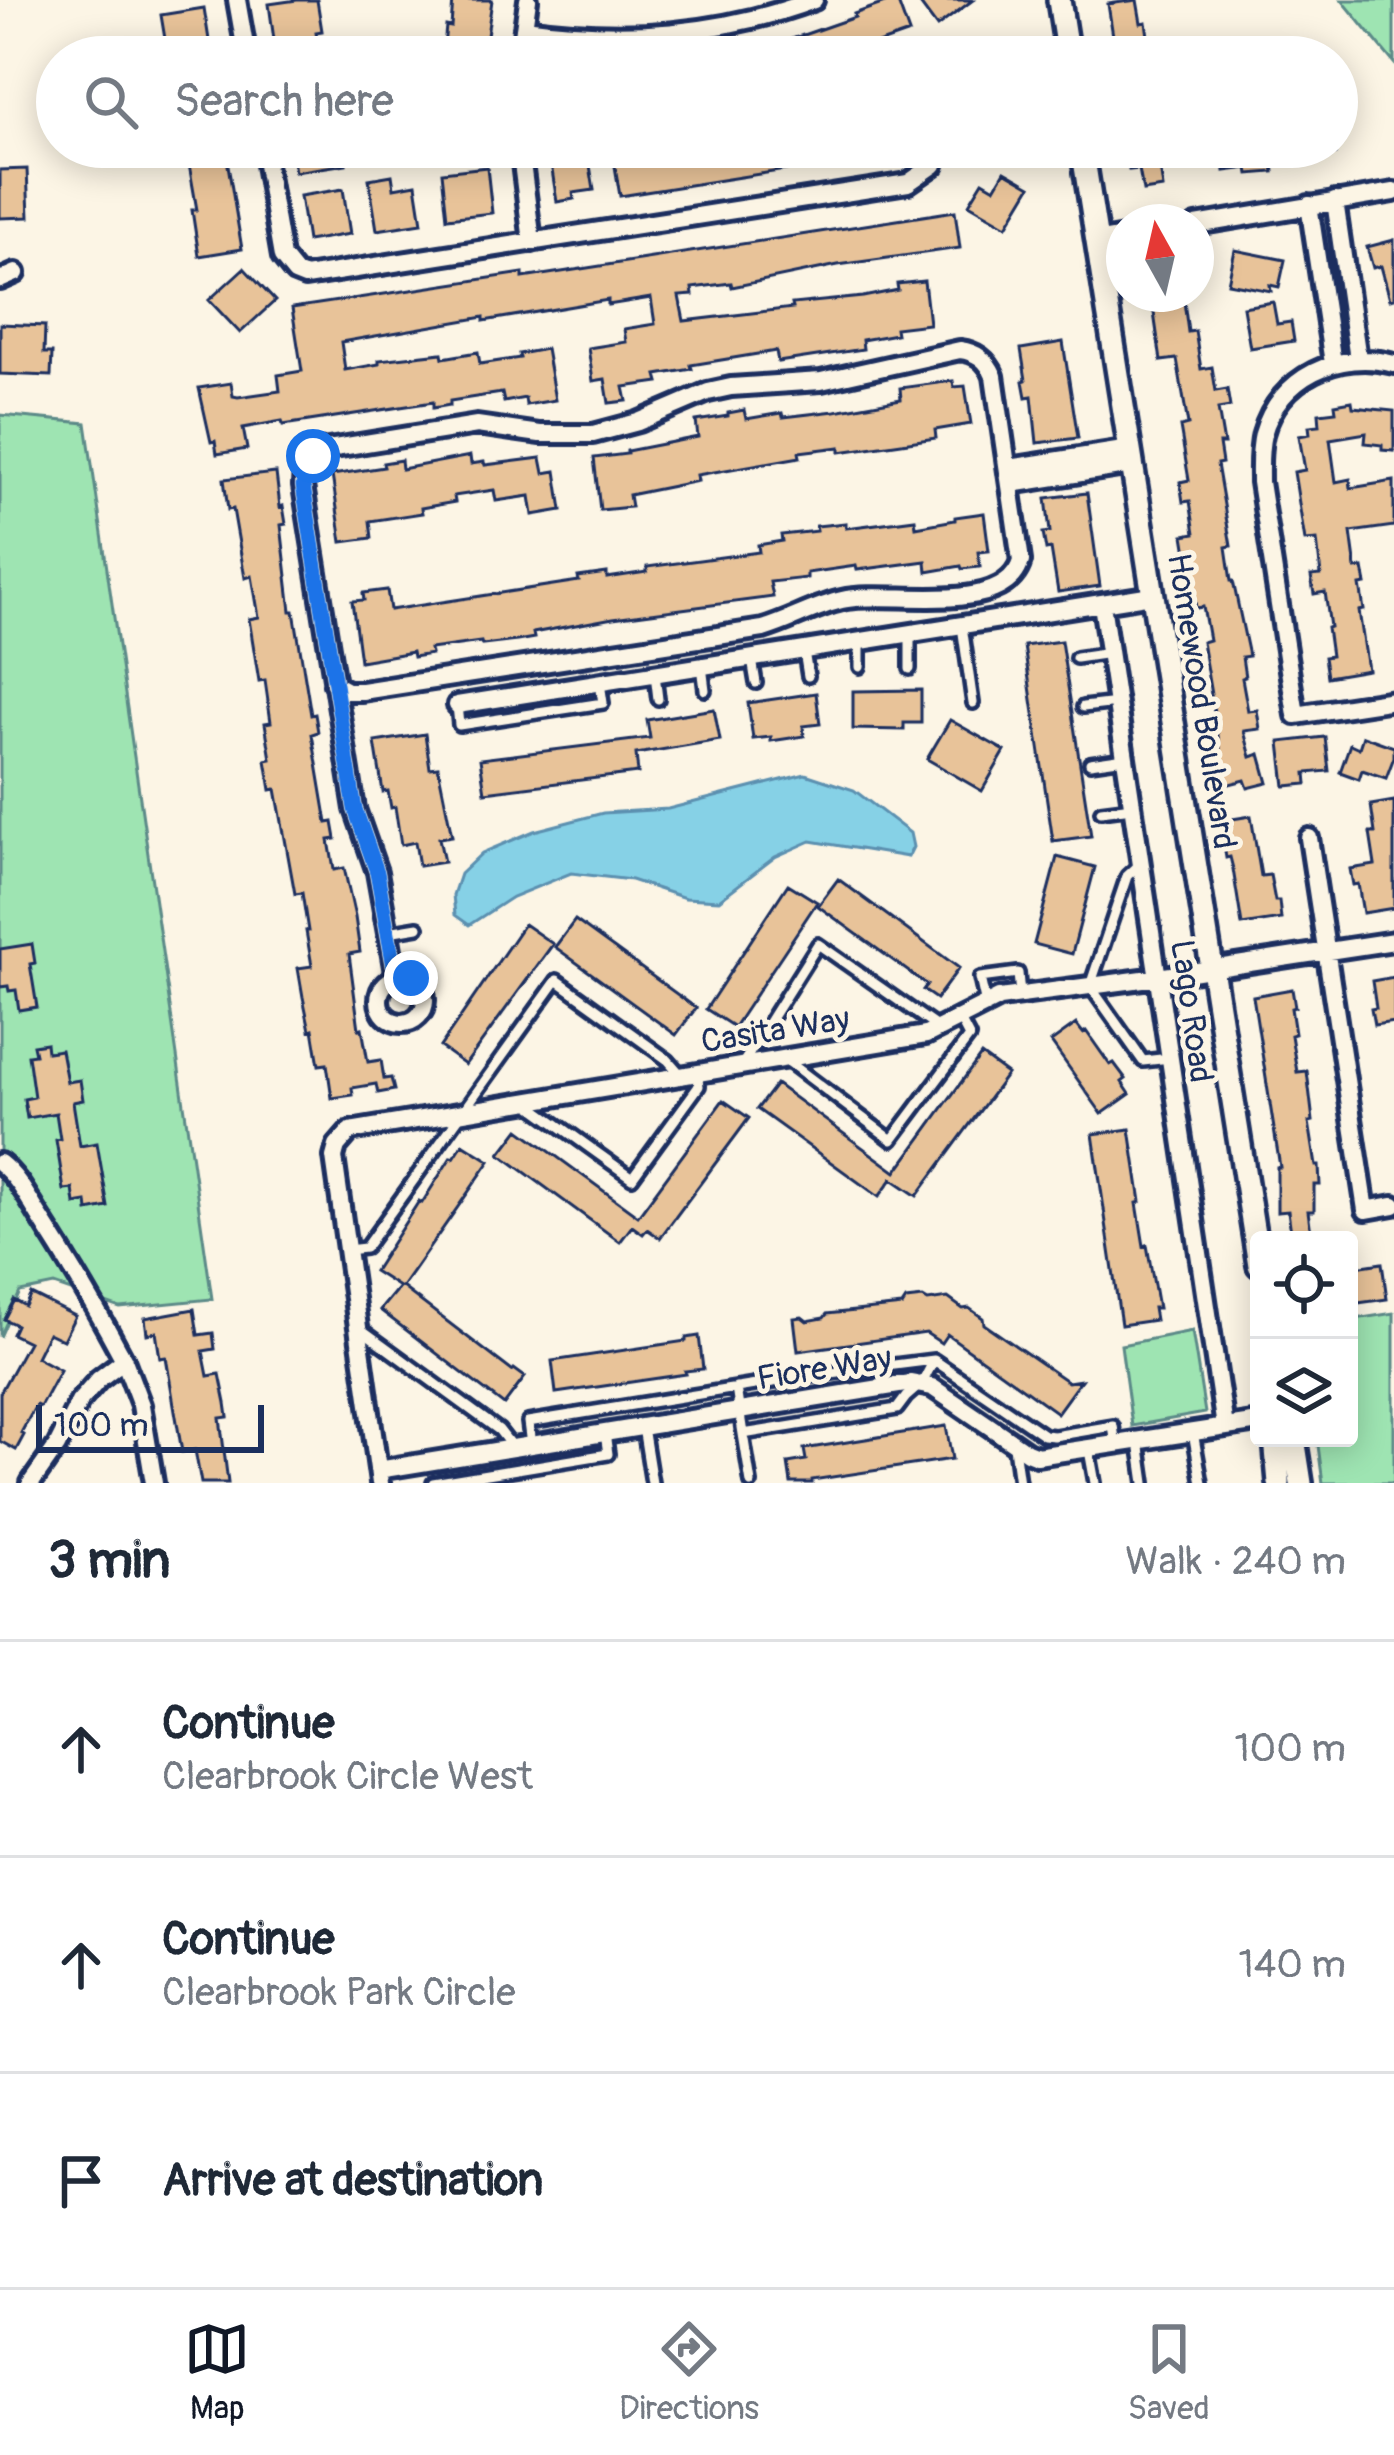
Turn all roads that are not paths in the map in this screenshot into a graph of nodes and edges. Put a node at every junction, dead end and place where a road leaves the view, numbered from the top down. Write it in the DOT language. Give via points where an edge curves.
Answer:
graph roads {
  1 [pos="237,0"];
  2 [pos="528,0"];
  3 [pos="814,0"];
  4 [pos="1059,0"];
  5 [pos="524,28"];
  6 [pos="243,36"];
  7 [pos="523,36"];
  8 [pos="600,36"];
  9 [pos="632,36"];
  10 [pos="1065,36"];
  11 [pos="266,168"];
  12 [pos="523,168"];
  13 [pos="930,168"];
  14 [pos="1085,168"];
  15 [pos="1394,192"];
  16 [pos="1335,201"];
  17 [pos="1310,205"];
  18 [pos="1214,221"];
  19 [pos="1106,240"];
  20 [pos="532,242"];
  21 [pos="1096,242"];
  22 [pos="1346,361"];
  23 [pos="1394,364"];
  24 [pos="1131,457"];
  25 [pos="1010,476"];
  26 [pos="1152,595"];
  27 [pos="1102,604"];
  28 [pos="962,626"];
  29 [pos="910,634"];
  30 [pos="860,642"];
  31 [pos="804,651"];
  32 [pos="1110,653"];
  33 [pos="1076,658"];
  34 [pos="752,659"];
  35 [pos="702,666"];
  36 [pos="860,667"];
  37 [pos="910,669"];
  38 [pos="655,674"];
  39 [pos="808,676"];
  40 [pos="756,683"];
  41 [pos="334,685"];
  42 [pos="705,691"];
  43 [pos="658,699"];
  44 [pos="1394,700"];
  45 [pos="973,703"];
  46 [pos="1117,703"];
  47 [pos="457,705"];
  48 [pos="1083,707"];
  49 [pos="1125,758"];
  50 [pos="1090,764"];
  51 [pos="1132,807"];
  52 [pos="1101,811"];
  53 [pos="1309,838"];
  54 [pos="1141,864"];
  55 [pos="418,927"];
  56 [pos="388,932"];
  57 [pos="1394,941"];
  58 [pos="1327,952"];
  59 [pos="1212,968"];
  60 [pos="1158,977"];
  61 [pos="396,978"];
  62 [pos="1090,986"];
  63 [pos="1021,995"];
  64 [pos="986,1005"];
  65 [pos="959,1018"];
  66 [pos="939,1028"];
  67 [pos="783,1058"];
  68 [pos="1170,1058"];
  69 [pos="742,1065"];
  70 [pos="689,1074"];
  71 [pos="525,1101"];
  72 [pos="464,1111"];
  73 [pos="0,1163"];
  74 [pos="1394,1205"];
  75 [pos="1254,1231"];
  76 [pos="347,1250"];
  77 [pos="358,1327"];
  78 [pos="124,1360"];
  79 [pos="934,1360"];
  80 [pos="922,1383"];
  81 [pos="736,1388"];
  82 [pos="740,1411"];
  83 [pos="1250,1423"];
  84 [pos="1225,1426"];
  85 [pos="644,1427"];
  86 [pos="1193,1432"];
  87 [pos="605,1433"];
  88 [pos="743,1434"];
  89 [pos="1139,1441"];
  90 [pos="1013,1443"];
  91 [pos="1116,1445"];
  92 [pos="522,1447"];
  93 [pos="1276,1447"];
  94 [pos="1295,1447"];
  95 [pos="1089,1450"];
  96 [pos="417,1464"];
  97 [pos="379,1476"];
  98 [pos="31,1483"];
  99 [pos="154,1483"];
  100 [pos="420,1483"];
  101 [pos="433,1483"];
  102 [pos="652,1483"];
  103 [pos="751,1483"];
  104 [pos="1019,1483"];
  105 [pos="1095,1483"];
  106 [pos="1145,1483"];
  107 [pos="1202,1483"];
  108 [pos="1279,1483"];
  109 [pos="1301,1483"];
  1 -- 6 [label="street"];
  2 -- 5 [label="street"];
  3 -- 9 [label="street" via="740,23"];
  4 -- 10 [label="street"];
  5 -- 7 [label="street"];
  5 -- 8 [label="street"];
  11 -- 20 [label="street" via="282,257 305,277"];
  12 -- 20 [label="street"];
  13 -- 20 [label="street" via="908,183"];
  14 -- 21 [label="street, Homewood Boulevard"];
  15 -- 16 [label="street"];
  16 -- 17 [label="street"];
  16 -- 22 [label="street"];
  17 -- 18 [label="street"];
  17 -- 22 [label="street"];
  19 -- 21 [label="street"];
  21 -- 24 [label="street, Homewood Boulevard"];
  22 -- 23 [label="street"];
  22 -- 44 [label="street" via="1310,374 1273,411 1260,482 1296,715"];
  24 -- 25 [label="street"];
  24 -- 26 [label="street, Homewood Boulevard"];
  25 -- 41 [label="street" via="1022,561 1003,588 842,600 764,629 362,691"];
  25 -- 41 [label="street" via="994,376 982,358 960,350 821,380 707,392 593,434 477,425 322,450 307,464 303,486"];
  26 -- 27 [label="street"];
  26 -- 59 [label="street, Homewood Boulevard"];
  27 -- 28 [label="street"];
  27 -- 32 [label="street, Lago Road"];
  28 -- 29 [label="street"];
  28 -- 45 [label="lane"];
  29 -- 30 [label="street"];
  29 -- 37 [label="lane"];
  30 -- 31 [label="street"];
  30 -- 36 [label="lane"];
  31 -- 34 [label="street"];
  31 -- 39 [label="lane"];
  32 -- 33 [label="lane"];
  32 -- 46 [label="street, Lago Road"];
  34 -- 35 [label="street"];
  34 -- 40 [label="lane"];
  35 -- 38 [label="street"];
  35 -- 42 [label="lane"];
  38 -- 43 [label="lane"];
  38 -- 47 [label="street"];
  41 -- 56 [label="street"];
  46 -- 48 [label="lane"];
  46 -- 49 [label="street, Lago Road"];
  49 -- 50 [label="lane"];
  49 -- 51 [label="street, Lago Road"];
  51 -- 52 [label="lane"];
  51 -- 54 [label="street, Lago Road"];
  53 -- 58 [label="street"];
  54 -- 60 [label="street, Lago Road"];
  54 -- 62 [label="lane" via="1127,876"];
  55 -- 56 [label="lane"];
  56 -- 61 [label="street"];
  57 -- 58 [label="street, Casita Way"];
  58 -- 59 [label="street, Casita Way"];
  58 -- 74 [label="street" via="1366,1210"];
  59 -- 60 [label="street, Casita Way"];
  59 -- 75 [label="street, Homewood Boulevard"];
  60 -- 62 [label="street, Casita Way"];
  60 -- 68 [label="street, Lago Road"];
  62 -- 63 [label="street, Casita Way"];
  62 -- 68 [label="lane" via="1143,1061"];
  63 -- 64 [label="street, Casita Way"];
  63 -- 64 [label="lane" via="1018,973 980,978"];
  64 -- 65 [label="street, Casita Way"];
  65 -- 66 [label="street, Casita Way"];
  65 -- 67 [label="lane" via="969,1037 892,1140"];
  66 -- 67 [label="street, Casita Way"];
  66 -- 69 [label="lane" via="818,944"];
  67 -- 69 [label="street, Casita Way"];
  68 -- 84 [label="street, Lago Road"];
  69 -- 70 [label="street, Casita Way"];
  70 -- 71 [label="street, Casita Way"];
  70 -- 71 [label="lane" via="699,1086 632,1178"];
  70 -- 72 [label="lane" via="557,980"];
  71 -- 72 [label="street, Casita Way"];
  72 -- 76 [label="lane" via="365,1247"];
  72 -- 76 [label="street, Casita Way" via="343,1137 334,1157"];
  73 -- 78 [label="street"];
  76 -- 77 [label="street"];
  77 -- 92 [label="lane"];
  77 -- 97 [label="street"];
  78 -- 98 [label="street" via="79,1402"];
  78 -- 99 [label="street"];
  79 -- 80 [label="lane"];
  79 -- 81 [label="lane"];
  79 -- 91 [label="lane" via="1044,1435 1113,1426"];
  80 -- 82 [label="street, Fiore Way"];
  80 -- 88 [label="lane" via="897,1409"];
  80 -- 90 [label="street, Fiore Way"];
  81 -- 82 [label="lane"];
  81 -- 92 [label="lane" via="528,1423"];
  82 -- 85 [label="street, Fiore Way"];
  82 -- 88 [label="lane"];
  83 -- 84 [label="street, Fiore Way"];
  84 -- 86 [label="street, Fiore Way"];
  85 -- 87 [label="street, Fiore Way"];
  85 -- 102 [label="lane"];
  86 -- 89 [label="street, Fiore Way"];
  86 -- 107 [label="lane"];
  87 -- 92 [label="street, Fiore Way"];
  87 -- 101 [label="lane" via="608,1454"];
  88 -- 103 [label="lane"];
  89 -- 91 [label="street, Fiore Way"];
  89 -- 106 [label="lane"];
  90 -- 95 [label="street, Fiore Way" via="1037,1456"];
  90 -- 104 [label="lane"];
  91 -- 95 [label="street, Fiore Way"];
  92 -- 96 [label="street, Fiore Way"];
  93 -- 108 [label="street"];
  94 -- 109 [label="street"];
  95 -- 105 [label="lane"];
  96 -- 97 [label="street, Fiore Way"];
  96 -- 100 [label="lane"];
}
